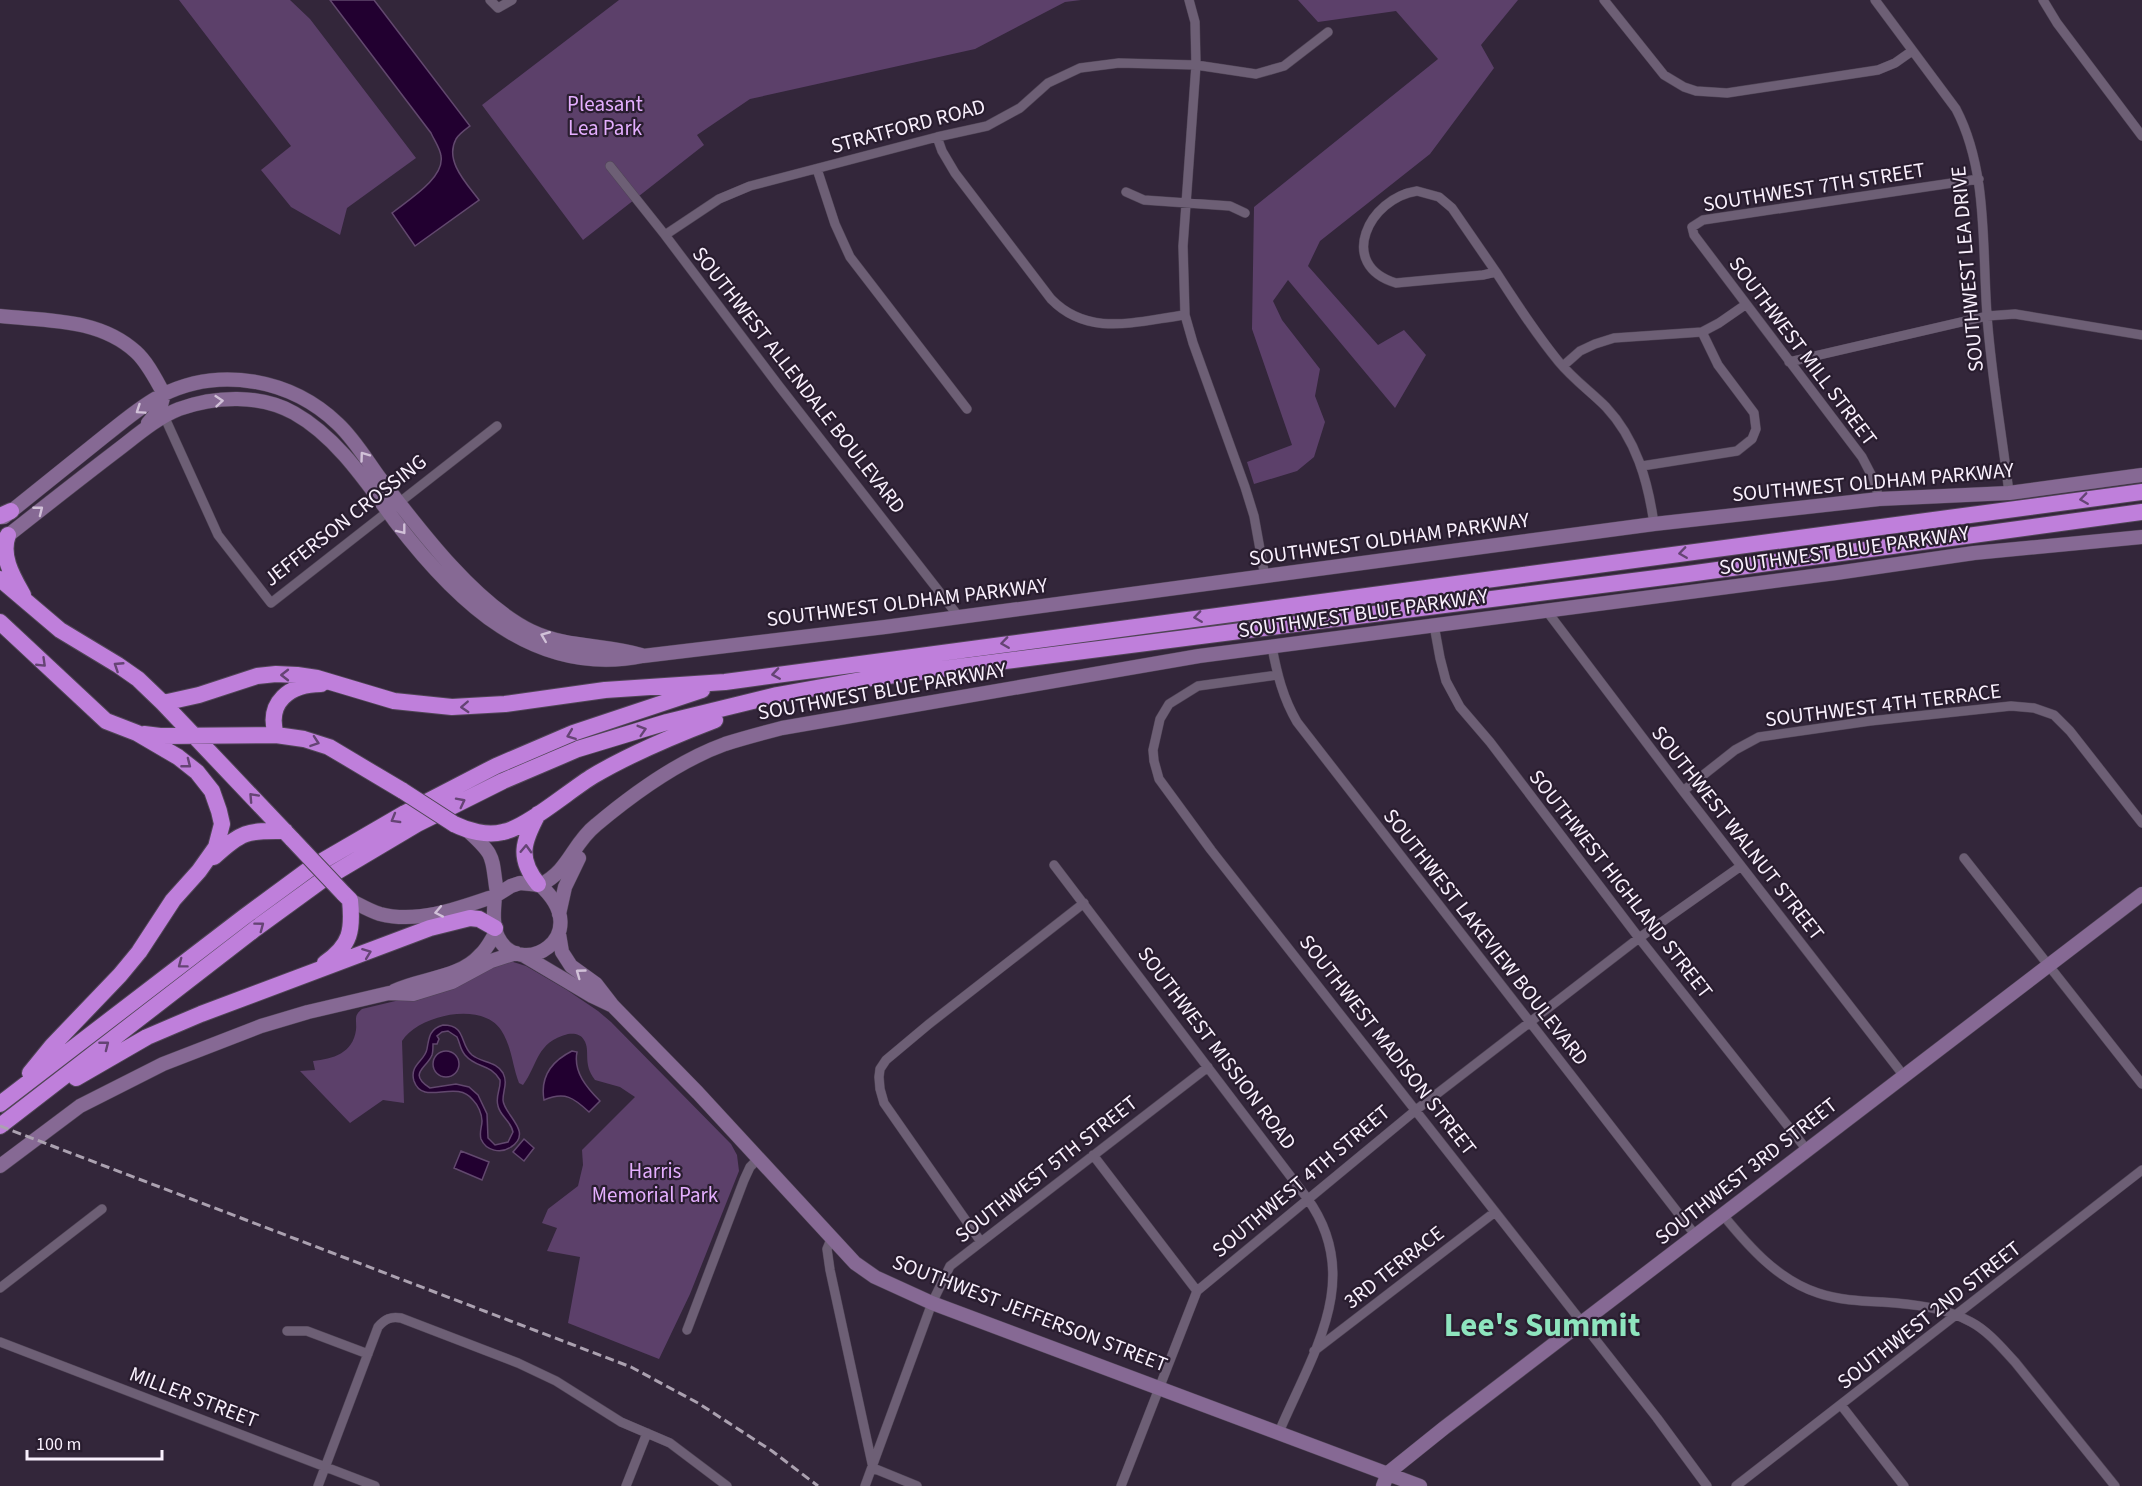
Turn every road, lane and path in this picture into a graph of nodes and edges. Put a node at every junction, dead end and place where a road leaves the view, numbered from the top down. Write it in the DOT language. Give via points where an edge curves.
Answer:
graph roads {
  1 [pos="490,0"];
  2 [pos="512,0"];
  3 [pos="1189,0"];
  4 [pos="1604,0"];
  5 [pos="1875,0"];
  6 [pos="2043,0"];
  7 [pos="1328,32"];
  8 [pos="1912,51"];
  9 [pos="1196,65"];
  10 [pos="937,136"];
  11 [pos="2142,136"];
  12 [pos="609,166"];
  13 [pos="817,169"];
  14 [pos="1979,179"];
  15 [pos="1126,192"];
  16 [pos="1186,203"];
  17 [pos="1245,213"];
  18 [pos="1692,228"];
  19 [pos="664,235"];
  20 [pos="1496,272"];
  21 [pos="1745,305"];
  22 [pos="1185,315"];
  23 [pos="0,316"];
  24 [pos="1987,316"];
  25 [pos="1702,332"];
  26 [pos="2142,335"];
  27 [pos="1789,362"];
  28 [pos="1563,366"];
  29 [pos="216,380"];
  30 [pos="164,394"];
  31 [pos="967,410"];
  32 [pos="165,418"];
  33 [pos="497,426"];
  34 [pos="138,435"];
  35 [pos="1642,466"];
  36 [pos="2142,475"];
  37 [pos="2142,492"];
  38 [pos="2009,493"];
  39 [pos="1879,499"];
  40 [pos="393,506"];
  41 [pos="2142,512"];
  42 [pos="4,516"];
  43 [pos="1654,524"];
  44 [pos="2142,537"];
  45 [pos="4,538"];
  46 [pos="1265,577"];
  47 [pos="0,579"];
  48 [pos="29,606"];
  49 [pos="1546,610"];
  50 [pos="960,617"];
  51 [pos="0,622"];
  52 [pos="1434,625"];
  53 [pos="1272,647"];
  54 [pos="1277,675"];
  55 [pos="726,682"];
  56 [pos="343,685"];
  57 [pos="777,696"];
  58 [pos="163,703"];
  59 [pos="137,733"];
  60 [pos="194,735"];
  61 [pos="276,735"];
  62 [pos="1683,791"];
  63 [pos="538,813"];
  64 [pos="612,813"];
  65 [pos="2142,823"];
  66 [pos="460,827"];
  67 [pos="289,836"];
  68 [pos="1964,858"];
  69 [pos="1054,865"];
  70 [pos="1741,866"];
  71 [pos="199,871"];
  72 [pos="539,885"];
  73 [pos="496,894"];
  74 [pos="2142,894"];
  75 [pos="346,897"];
  76 [pos="1084,903"];
  77 [pos="559,914"];
  78 [pos="496,930"];
  79 [pos="559,934"];
  80 [pos="1639,938"];
  81 [pos="520,954"];
  82 [pos="2049,966"];
  83 [pos="312,972"];
  84 [pos="390,993"];
  85 [pos="613,1006"];
  86 [pos="1529,1022"];
  87 [pos="1208,1067"];
  88 [pos="1904,1076"];
  89 [pos="2142,1084"];
  90 [pos="6,1100"];
  91 [pos="26,1106"];
  92 [pos="1416,1110"];
  93 [pos="0,1126"];
  94 [pos="1807,1150"];
  95 [pos="1093,1155"];
  96 [pos="759,1158"];
  97 [pos="0,1166"];
  98 [pos="2142,1170"];
  99 [pos="1307,1198"];
  100 [pos="102,1209"];
  101 [pos="1496,1212"];
  102 [pos="1724,1215"];
  103 [pos="1696,1236"];
  104 [pos="832,1237"];
  105 [pos="981,1242"];
  106 [pos="0,1288"];
  107 [pos="1197,1291"];
  108 [pos="932,1303"];
  109 [pos="1957,1316"];
  110 [pos="1582,1323"];
  111 [pos="287,1330"];
  112 [pos="687,1330"];
  113 [pos="0,1342"];
  114 [pos="1314,1351"];
  115 [pos="368,1354"];
  116 [pos="1159,1388"];
  117 [pos="1841,1405"];
  118 [pos="1279,1432"];
  119 [pos="647,1433"];
  120 [pos="325,1467"];
  121 [pos="873,1468"];
  122 [pos="1385,1480"];
  123 [pos="318,1486"];
  124 [pos="375,1486"];
  125 [pos="626,1486"];
  126 [pos="727,1486"];
  127 [pos="865,1486"];
  128 [pos="917,1486"];
  129 [pos="1121,1486"];
  130 [pos="1420,1486"];
  131 [pos="1707,1486"];
  132 [pos="1736,1486"];
  133 [pos="1904,1486"];
  134 [pos="2115,1486"];
  1 -- 2 [label="street" via="498,8"];
  3 -- 9 [label="street" via="1195,22"];
  4 -- 8 [label="street" via="1664,75 1696,91 1727,93 1878,70"];
  5 -- 8 [label="street, SOUTHWEST LEA DRIVE"];
  6 -- 11 [label="street"];
  7 -- 9 [label="street, STRATFORD ROAD" via="1284,66 1257,74"];
  8 -- 14 [label="street, SOUTHWEST LEA DRIVE" via="1943,89 1965,126"];
  9 -- 10 [label="street, STRATFORD ROAD" via="1119,63 1080,68 1048,83 1020,108 987,126"];
  9 -- 16 [label="street"];
  10 -- 13 [label="street, STRATFORD ROAD"];
  10 -- 22 [label="street" via="955,173 1051,299 1067,314 1106,324"];
  12 -- 19 [label="street, SOUTHWEST ALLENDALE BOULEVARD"];
  13 -- 19 [label="street, STRATFORD ROAD" via="773,179 719,199"];
  13 -- 31 [label="street" via="850,257"];
  14 -- 18 [label="street, SOUTHWEST 7TH STREET" via="1703,220"];
  14 -- 24 [label="street, SOUTHWEST LEA DRIVE"];
  15 -- 16 [label="street" via="1144,200"];
  16 -- 17 [label="street" via="1230,206"];
  16 -- 22 [label="street"];
  18 -- 21 [label="street, SOUTHWEST MILL STREET"];
  19 -- 50 [label="street, SOUTHWEST ALLENDALE BOULEVARD"];
  20 -- 20 [label="street" via="1452,208 1428,193 1406,192 1391,201 1377,213 1364,236 1365,260 1383,279 1396,283"];
  20 -- 28 [label="street"];
  21 -- 25 [label="street"];
  21 -- 27 [label="street, SOUTHWEST MILL STREET"];
  22 -- 46 [label="street" via="1254,516"];
  23 -- 30 [label="street" via="76,324 111,334 137,353"];
  24 -- 26 [label="street" via="2015,315"];
  24 -- 27 [label="street"];
  24 -- 38 [label="street, SOUTHWEST LEA DRIVE"];
  25 -- 28 [label="street" via="1614,338 1580,351"];
  25 -- 35 [label="street" via="1718,365 1754,413 1756,429 1752,439 1737,451"];
  27 -- 39 [label="street, SOUTHWEST MILL STREET" via="1862,457"];
  28 -- 35 [label="street" via="1607,408"];
  29 -- 30 [label="street, SOUTHWEST OLDHAM PARKWAY"];
  29 -- 32 [label="street" via="176,401"];
  40 -- 29 [label="street, SOUTHWEST OLDHAM PARKWAY, one-way" via="350,437 318,409 259,381"];
  30 -- 34 [label="street" via="160,408"];
  30 -- 42 [label="street, SOUTHWEST OLDHAM PARKWAY, one-way"];
  32 -- 34 [label="street, SOUTHWEST OLDHAM PARKWAY"];
  32 -- 40 [label="street, SOUTHWEST OLDHAM PARKWAY, one-way" via="193,405 226,400 260,401 292,412 320,432"];
  32 -- 40 [label="street, JEFFERSON CROSSING" via="218,535 271,603"];
  33 -- 40 [label="street, JEFFERSON CROSSING"];
  45 -- 34 [label="street, SOUTHWEST OLDHAM PARKWAY, one-way"];
  35 -- 43 [label="street"];
  36 -- 38 [label="street, SOUTHWEST OLDHAM PARKWAY"];
  37 -- 55 [label="highway, one-way"];
  38 -- 39 [label="street, SOUTHWEST OLDHAM PARKWAY"];
  39 -- 43 [label="street, SOUTHWEST OLDHAM PARKWAY"];
  40 -- 50 [label="street, SOUTHWEST OLDHAM PARKWAY" via="419,529 492,613 561,642 643,656"];
  41 -- 57 [label="highway" via="872,678"];
  43 -- 46 [label="street, SOUTHWEST OLDHAM PARKWAY"];
  44 -- 49 [label="street, SOUTHWEST BLUE PARKWAY" via="1974,553"];
  45 -- 48 [label="highway" via="7,561"];
  46 -- 50 [label="street, SOUTHWEST OLDHAM PARKWAY"];
  47 -- 48 [label="highway"];
  58 -- 48 [label="highway, one-way" via="118,665"];
  49 -- 52 [label="street, SOUTHWEST BLUE PARKWAY"];
  49 -- 62 [label="street, SOUTHWEST WALNUT STREET"];
  51 -- 59 [label="highway, one-way" via="106,722"];
  52 -- 53 [label="street, SOUTHWEST BLUE PARKWAY"];
  52 -- 80 [label="street, SOUTHWEST HIGHLAND STREET" via="1446,681 1460,707"];
  53 -- 54 [label="street, SOUTHWEST LAKEVIEW BOULEVARD"];
  53 -- 64 [label="street, SOUTHWEST BLUE PARKWAY" via="1199,656 782,728 723,745 692,759"];
  54 -- 86 [label="street, SOUTHWEST LAKEVIEW BOULEVARD" via="1297,722"];
  54 -- 92 [label="street, SOUTHWEST MADISON STREET" via="1198,686 1169,704 1155,734 1157,771 1170,796"];
  55 -- 56 [label="highway, one-way" via="605,690 505,705 452,707 394,701"];
  55 -- 90 [label="highway, one-way" via="573,734 496,766 405,813 312,867"];
  56 -- 58 [label="highway, one-way" via="297,675 257,676"];
  56 -- 61 [label="highway" via="309,684 284,696 273,715"];
  57 -- 63 [label="highway" via="662,740 593,776"];
  91 -- 57 [label="highway, one-way" via="321,881 417,824 578,749 667,722"];
  58 -- 60 [label="highway"];
  59 -- 60 [label="highway"];
  59 -- 71 [label="highway, one-way" via="197,771 212,791 222,824 216,847"];
  60 -- 61 [label="highway"];
  67 -- 60 [label="highway, one-way"];
  61 -- 66 [label="highway, one-way, bridge" via="328,747"];
  62 -- 65 [label="street, SOUTHWEST 4TH TERRACE" via="1735,750 1759,737 2011,706 2054,715"];
  62 -- 70 [label="street, SOUTHWEST WALNUT STREET"];
  63 -- 66 [label="highway" via="505,832"];
  72 -- 63 [label="highway, one-way" via="527,869 524,851"];
  64 -- 72 [label="street, SOUTHWEST BLUE PARKWAY" via="594,826 560,872"];
  64 -- 77 [label="street, SOUTHWEST BLUE PARKWAY" via="575,865"];
  66 -- 73 [label="street" via="492,856"];
  67 -- 71 [label="highway" via="245,833"];
  67 -- 75 [label="highway, bridge"];
  68 -- 82 [label="street"];
  69 -- 76 [label="street, SOUTHWEST MISSION ROAD"];
  70 -- 80 [label="street, SOUTHWEST 4TH STREET"];
  70 -- 88 [label="street, SOUTHWEST WALNUT STREET"];
  71 -- 90 [label="highway" via="120,975"];
  72 -- 73 [label="street" via="520,883"];
  72 -- 77 [label="street" via="554,900"];
  73 -- 75 [label="street, one-way" via="444,911 407,917 379,913"];
  73 -- 78 [label="street"];
  74 -- 82 [label="street, SOUTHWEST 3RD STREET"];
  75 -- 83 [label="highway" via="351,926 343,948"];
  76 -- 87 [label="street, SOUTHWEST MISSION ROAD"];
  76 -- 105 [label="street" via="929,1024 880,1069 884,1103"];
  77 -- 79 [label="street"];
  78 -- 81 [label="street" via="500,941"];
  83 -- 78 [label="highway, one-way" via="459,920 479,919"];
  78 -- 84 [label="street" via="485,950 470,964"];
  79 -- 81 [label="street" via="543,950"];
  85 -- 79 [label="street, SOUTHWEST JEFFERSON STREET, one-way" via="596,984 571,966 562,952"];
  80 -- 86 [label="street, SOUTHWEST 4TH STREET"];
  80 -- 94 [label="street, SOUTHWEST HIGHLAND STREET"];
  81 -- 84 [label="street" via="491,961 453,982 413,994"];
  81 -- 85 [label="street, SOUTHWEST JEFFERSON STREET"];
  82 -- 88 [label="street, SOUTHWEST 3RD STREET"];
  82 -- 89 [label="street"];
  83 -- 91 [label="highway" via="147,1037"];
  84 -- 97 [label="street" via="261,1026 163,1064 80,1106"];
  85 -- 96 [label="street, SOUTHWEST JEFFERSON STREET"];
  86 -- 92 [label="street, SOUTHWEST 4TH STREET"];
  86 -- 103 [label="street, SOUTHWEST LAKEVIEW BOULEVARD"];
  87 -- 95 [label="street, SOUTHWEST 5TH STREET"];
  87 -- 99 [label="street, SOUTHWEST MISSION ROAD"];
  88 -- 94 [label="street, SOUTHWEST 3RD STREET"];
  91 -- 93 [label="highway"];
  92 -- 99 [label="street, SOUTHWEST 4TH STREET"];
  92 -- 101 [label="street, SOUTHWEST MADISON STREET"];
  94 -- 102 [label="street, SOUTHWEST 3RD STREET"];
  95 -- 105 [label="street, SOUTHWEST 5TH STREET"];
  95 -- 107 [label="street"];
  96 -- 104 [label="street, SOUTHWEST JEFFERSON STREET"];
  96 -- 112 [label="street" via="744,1180"];
  98 -- 109 [label="street, SOUTHWEST 2ND STREET"];
  99 -- 107 [label="street, SOUTHWEST 4TH STREET"];
  99 -- 114 [label="street, SOUTHWEST MISSION ROAD" via="1327,1232 1334,1269 1330,1306"];
  100 -- 106 [label="street"];
  101 -- 110 [label="street, SOUTHWEST MADISON STREET"];
  101 -- 114 [label="street, 3RD TERRACE"];
  102 -- 103 [label="street, SOUTHWEST 3RD STREET"];
  102 -- 109 [label="street" via="1757,1253 1790,1281 1842,1299 1925,1306"];
  103 -- 110 [label="street, SOUTHWEST 3RD STREET"];
  104 -- 108 [label="street, SOUTHWEST JEFFERSON STREET" via="868,1272"];
  104 -- 121 [label="street" via="827,1249 830,1270"];
  105 -- 108 [label="street, SOUTHWEST 5TH STREET" via="950,1266"];
  107 -- 116 [label="street, SOUTHWEST 4TH STREET"];
  108 -- 116 [label="street, SOUTHWEST JEFFERSON STREET"];
  108 -- 121 [label="street, SOUTHWEST 5TH STREET"];
  109 -- 117 [label="street, SOUTHWEST 2ND STREET"];
  109 -- 134 [label="street" via="1972,1322 2000,1346"];
  110 -- 122 [label="street, SOUTHWEST 3RD STREET"];
  110 -- 131 [label="street, SOUTHWEST MADISON STREET"];
  111 -- 115 [label="street" via="308,1331"];
  113 -- 120 [label="street, MILLER STREET"];
  114 -- 118 [label="street, SOUTHWEST MISSION ROAD"];
  115 -- 119 [label="street" via="378,1327 389,1318 401,1318 538,1372 621,1422"];
  115 -- 120 [label="street"];
  116 -- 118 [label="street, SOUTHWEST JEFFERSON STREET"];
  116 -- 129 [label="street, SOUTHWEST 4TH STREET"];
  117 -- 132 [label="street, SOUTHWEST 2ND STREET"];
  117 -- 133 [label="street"];
  118 -- 122 [label="street, SOUTHWEST JEFFERSON STREET"];
  119 -- 125 [label="street"];
  119 -- 126 [label="street" via="670,1443"];
  120 -- 123 [label="street"];
  120 -- 124 [label="street, MILLER STREET"];
  121 -- 127 [label="street, SOUTHWEST 5TH STREET"];
  121 -- 128 [label="street"];
  122 -- 130 [label="street, SOUTHWEST JEFFERSON STREET"];
}
